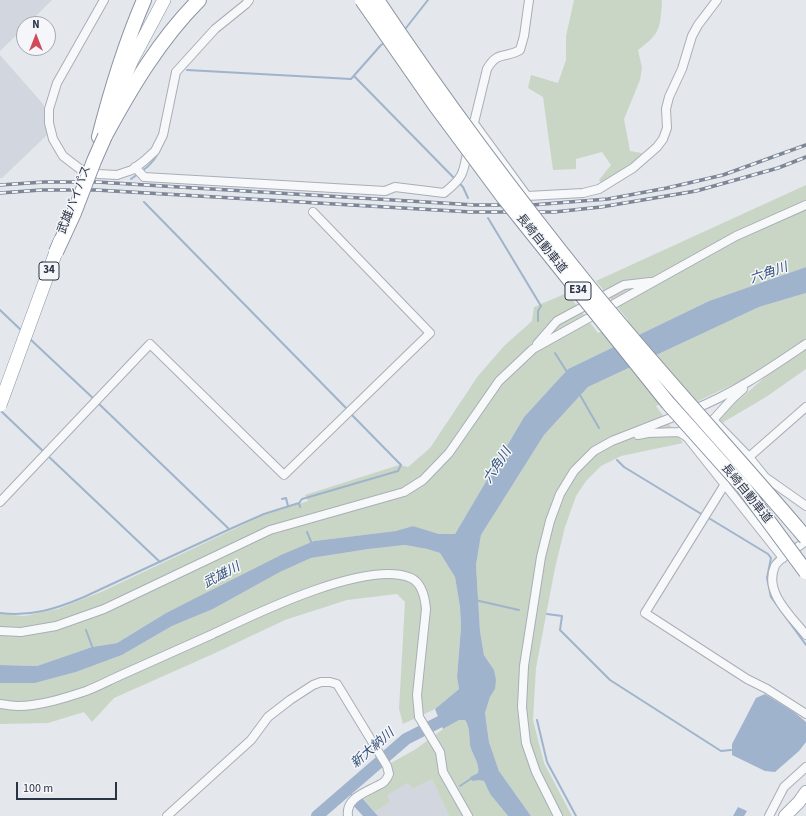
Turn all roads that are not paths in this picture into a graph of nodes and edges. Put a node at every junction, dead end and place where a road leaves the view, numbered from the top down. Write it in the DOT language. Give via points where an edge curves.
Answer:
graph roads {
  1 [pos="104,0"];
  2 [pos="144,0"];
  3 [pos="164,0"];
  4 [pos="199,0"];
  5 [pos="249,0"];
  6 [pos="362,0"];
  7 [pos="377,0"];
  8 [pos="529,0"];
  9 [pos="717,0"];
  10 [pos="473,122"];
  11 [pos="102,136"];
  12 [pos="135,168"];
  13 [pos="806,205"];
  14 [pos="313,212"];
  15 [pos="56,252"];
  16 [pos="654,281"];
  17 [pos="806,344"];
  18 [pos="533,349"];
  19 [pos="758,376"];
  20 [pos="0,405"];
  21 [pos="806,407"];
  22 [pos="713,420"];
  23 [pos="679,432"];
  24 [pos="612,441"];
  25 [pos="748,457"];
  26 [pos="725,484"];
  27 [pos="0,502"];
  28 [pos="806,506"];
  29 [pos="806,540"];
  30 [pos="783,558"];
  31 [pos="806,572"];
  32 [pos="0,631"];
  33 [pos="806,635"];
  34 [pos="0,704"];
  35 [pos="806,714"];
  36 [pos="806,766"];
  37 [pos="806,792"];
  38 [pos="167,816"];
  39 [pos="348,816"];
  40 [pos="468,816"];
  41 [pos="558,816"];
  42 [pos="768,816"];
  43 [pos="785,816"];
  1 -- 12 [label="street" via="57,84 49,109 49,123 53,139 63,156 80,169 116,175"];
  2 -- 11 [label="highway" via="134,22 107,104"];
  3 -- 11 [label="highway" via="132,60"];
  4 -- 11 [label="highway" via="154,55"];
  5 -- 12 [label="street" via="215,29 176,72 164,134 154,151"];
  6 -- 31 [label="highway, 長崎自動車道 / E34, bridge" via="504,198 668,403 744,488"];
  7 -- 29 [label="highway, 長崎自動車道 / E34, bridge" via="444,97 585,282"];
  8 -- 10 [label="street" via="520,50 513,54 498,56 492,61 487,69"];
  9 -- 10 [label="street" via="692,36 682,69 669,97 666,109 667,128 663,139 633,168 599,189 583,193 527,196"];
  10 -- 12 [label="street" via="464,172 457,182 444,192 395,187 370,190 144,177"];
  11 -- 15 [label="highway, bridge" via="74,213"];
  13 -- 16 [label="street" via="736,236"];
  14 -- 27 [label="street" via="430,333 284,475 150,344"];
  15 -- 20 [label="highway, 34, bridge"];
  16 -- 18 [label="street"];
  16 -- 18 [label="street" via="624,285 557,320"];
  17 -- 19 [label="street"];
  18 -- 32 [label="street" via="499,381 449,453 423,480 404,492 270,530 104,609 56,626 21,632"];
  19 -- 22 [label="street"];
  19 -- 24 [label="street" via="710,403"];
  21 -- 25 [label="street"];
  22 -- 23 [label="street"];
  22 -- 25 [label="street"];
  23 -- 24 [label="street" via="648,433"];
  23 -- 26 [label="street" via="687,436"];
  24 -- 41 [label="street" via="594,451 574,471 560,494 542,556 524,666 522,707 526,743 536,772"];
  25 -- 28 [label="street" via="765,477"];
  26 -- 30 [label="street"];
  26 -- 35 [label="street" via="644,613"];
  29 -- 30 [label="street"];
  30 -- 33 [label="street" via="775,566 773,586 777,598"];
  34 -- 40 [label="street" via="18,706 47,702 86,691 314,590 352,579 379,574 400,574 412,578 419,586 426,609 417,695 419,717 440,752 443,772"];
  36 -- 42 [label="street" via="784,787"];
  37 -- 43 [label="main road"];
  38 -- 39 [label="street" via="251,740 268,717 290,700 321,682 337,684 387,766 389,774 385,781 362,793 350,804"];
}
